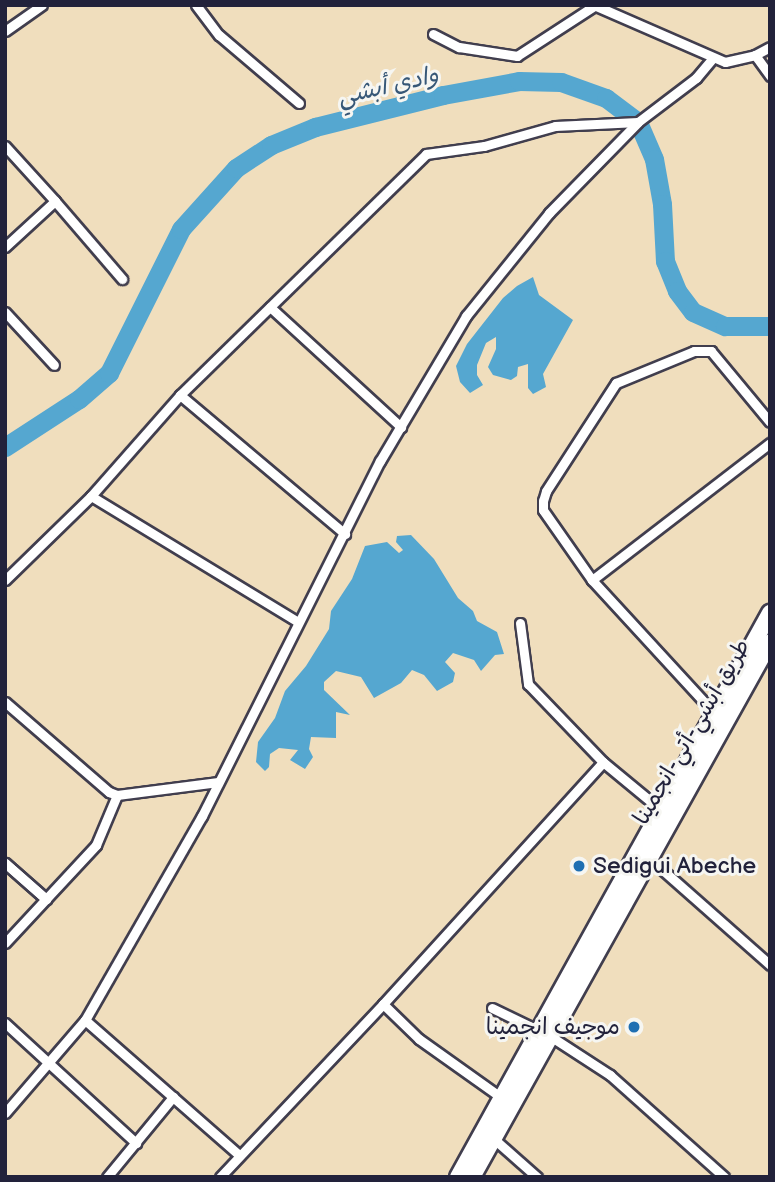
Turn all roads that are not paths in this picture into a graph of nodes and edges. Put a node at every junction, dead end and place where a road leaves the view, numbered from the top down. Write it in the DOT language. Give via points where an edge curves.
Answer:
graph roads {
  1 [pos="43,5"];
  2 [pos="196,5"];
  3 [pos="594,5"];
  4 [pos="5,31"];
  5 [pos="433,34"];
  6 [pos="770,47"];
  7 [pos="755,55"];
  8 [pos="713,58"];
  9 [pos="770,76"];
  10 [pos="299,103"];
  11 [pos="638,122"];
  12 [pos="5,146"];
  13 [pos="55,201"];
  14 [pos="5,247"];
  15 [pos="122,279"];
  16 [pos="270,307"];
  17 [pos="5,312"];
  18 [pos="54,365"];
  19 [pos="180,394"];
  20 [pos="770,422"];
  21 [pos="401,427"];
  22 [pos="770,443"];
  23 [pos="92,496"];
  24 [pos="345,534"];
  25 [pos="5,580"];
  26 [pos="592,580"];
  27 [pos="770,613"];
  28 [pos="298,622"];
  29 [pos="520,623"];
  30 [pos="770,642"];
  31 [pos="5,702"];
  32 [pos="719,718"];
  33 [pos="603,762"];
  34 [pos="218,782"];
  35 [pos="117,795"];
  36 [pos="661,810"];
  37 [pos="647,857"];
  38 [pos="5,863"];
  39 [pos="46,899"];
  40 [pos="601,930"];
  41 [pos="5,943"];
  42 [pos="770,965"];
  43 [pos="383,1004"];
  44 [pos="492,1008"];
  45 [pos="85,1020"];
  46 [pos="5,1023"];
  47 [pos="545,1033"];
  48 [pos="49,1064"];
  49 [pos="173,1097"];
  50 [pos="502,1098"];
  51 [pos="5,1113"];
  52 [pos="493,1138"];
  53 [pos="135,1143"];
  54 [pos="239,1156"];
  55 [pos="107,1177"];
  56 [pos="220,1177"];
  57 [pos="458,1177"];
  58 [pos="472,1177"];
  59 [pos="537,1177"];
  60 [pos="724,1177"];
  1 -- 4 [label="street"];
  2 -- 10 [label="street" via="219,35"];
  3 -- 5 [label="street" via="517,56 459,47"];
  3 -- 8 [label="street"];
  6 -- 7 [label="street"];
  7 -- 8 [label="street" via="725,62"];
  7 -- 9 [label="street"];
  8 -- 11 [label="street" via="696,78"];
  11 -- 16 [label="street" via="555,126 484,146 426,154"];
  11 -- 21 [label="street" via="549,213 466,316"];
  12 -- 13 [label="street"];
  13 -- 14 [label="street"];
  13 -- 15 [label="street"];
  16 -- 19 [label="street"];
  16 -- 21 [label="street"];
  17 -- 18 [label="street"];
  19 -- 23 [label="street"];
  19 -- 24 [label="street"];
  20 -- 26 [label="street" via="711,351 694,351 616,383 542,501 543,510"];
  21 -- 24 [label="street"];
  22 -- 26 [label="street"];
  23 -- 25 [label="street"];
  23 -- 28 [label="street"];
  24 -- 28 [label="street"];
  26 -- 32 [label="street"];
  27 -- 32 [label="highway"];
  28 -- 34 [label="street"];
  29 -- 33 [label="street" via="528,684"];
  30 -- 32 [label="highway, طريق أبشي-أتي-انجمينا"];
  31 -- 35 [label="street"];
  32 -- 36 [label="highway"];
  32 -- 37 [label="highway, طريق أبشي-أتي-انجمينا"];
  33 -- 36 [label="street"];
  33 -- 43 [label="street"];
  34 -- 35 [label="street"];
  34 -- 45 [label="street"];
  35 -- 39 [label="street" via="96,845"];
  36 -- 40 [label="highway"];
  37 -- 40 [label="highway, طريق أبشي-أتي-انجمينا"];
  37 -- 42 [label="street"];
  38 -- 39 [label="street"];
  39 -- 41 [label="street"];
  40 -- 47 [label="highway"];
  43 -- 50 [label="street" via="419,1039"];
  43 -- 54 [label="street"];
  44 -- 47 [label="street"];
  45 -- 48 [label="street"];
  45 -- 49 [label="street"];
  46 -- 48 [label="street"];
  47 -- 50 [label="highway"];
  47 -- 52 [label="highway"];
  47 -- 60 [label="street" via="610,1075"];
  48 -- 51 [label="street"];
  48 -- 53 [label="street"];
  49 -- 53 [label="street"];
  49 -- 54 [label="street"];
  50 -- 57 [label="highway"];
  52 -- 58 [label="highway"];
  52 -- 59 [label="street"];
  53 -- 55 [label="street"];
  54 -- 56 [label="street"];
}
